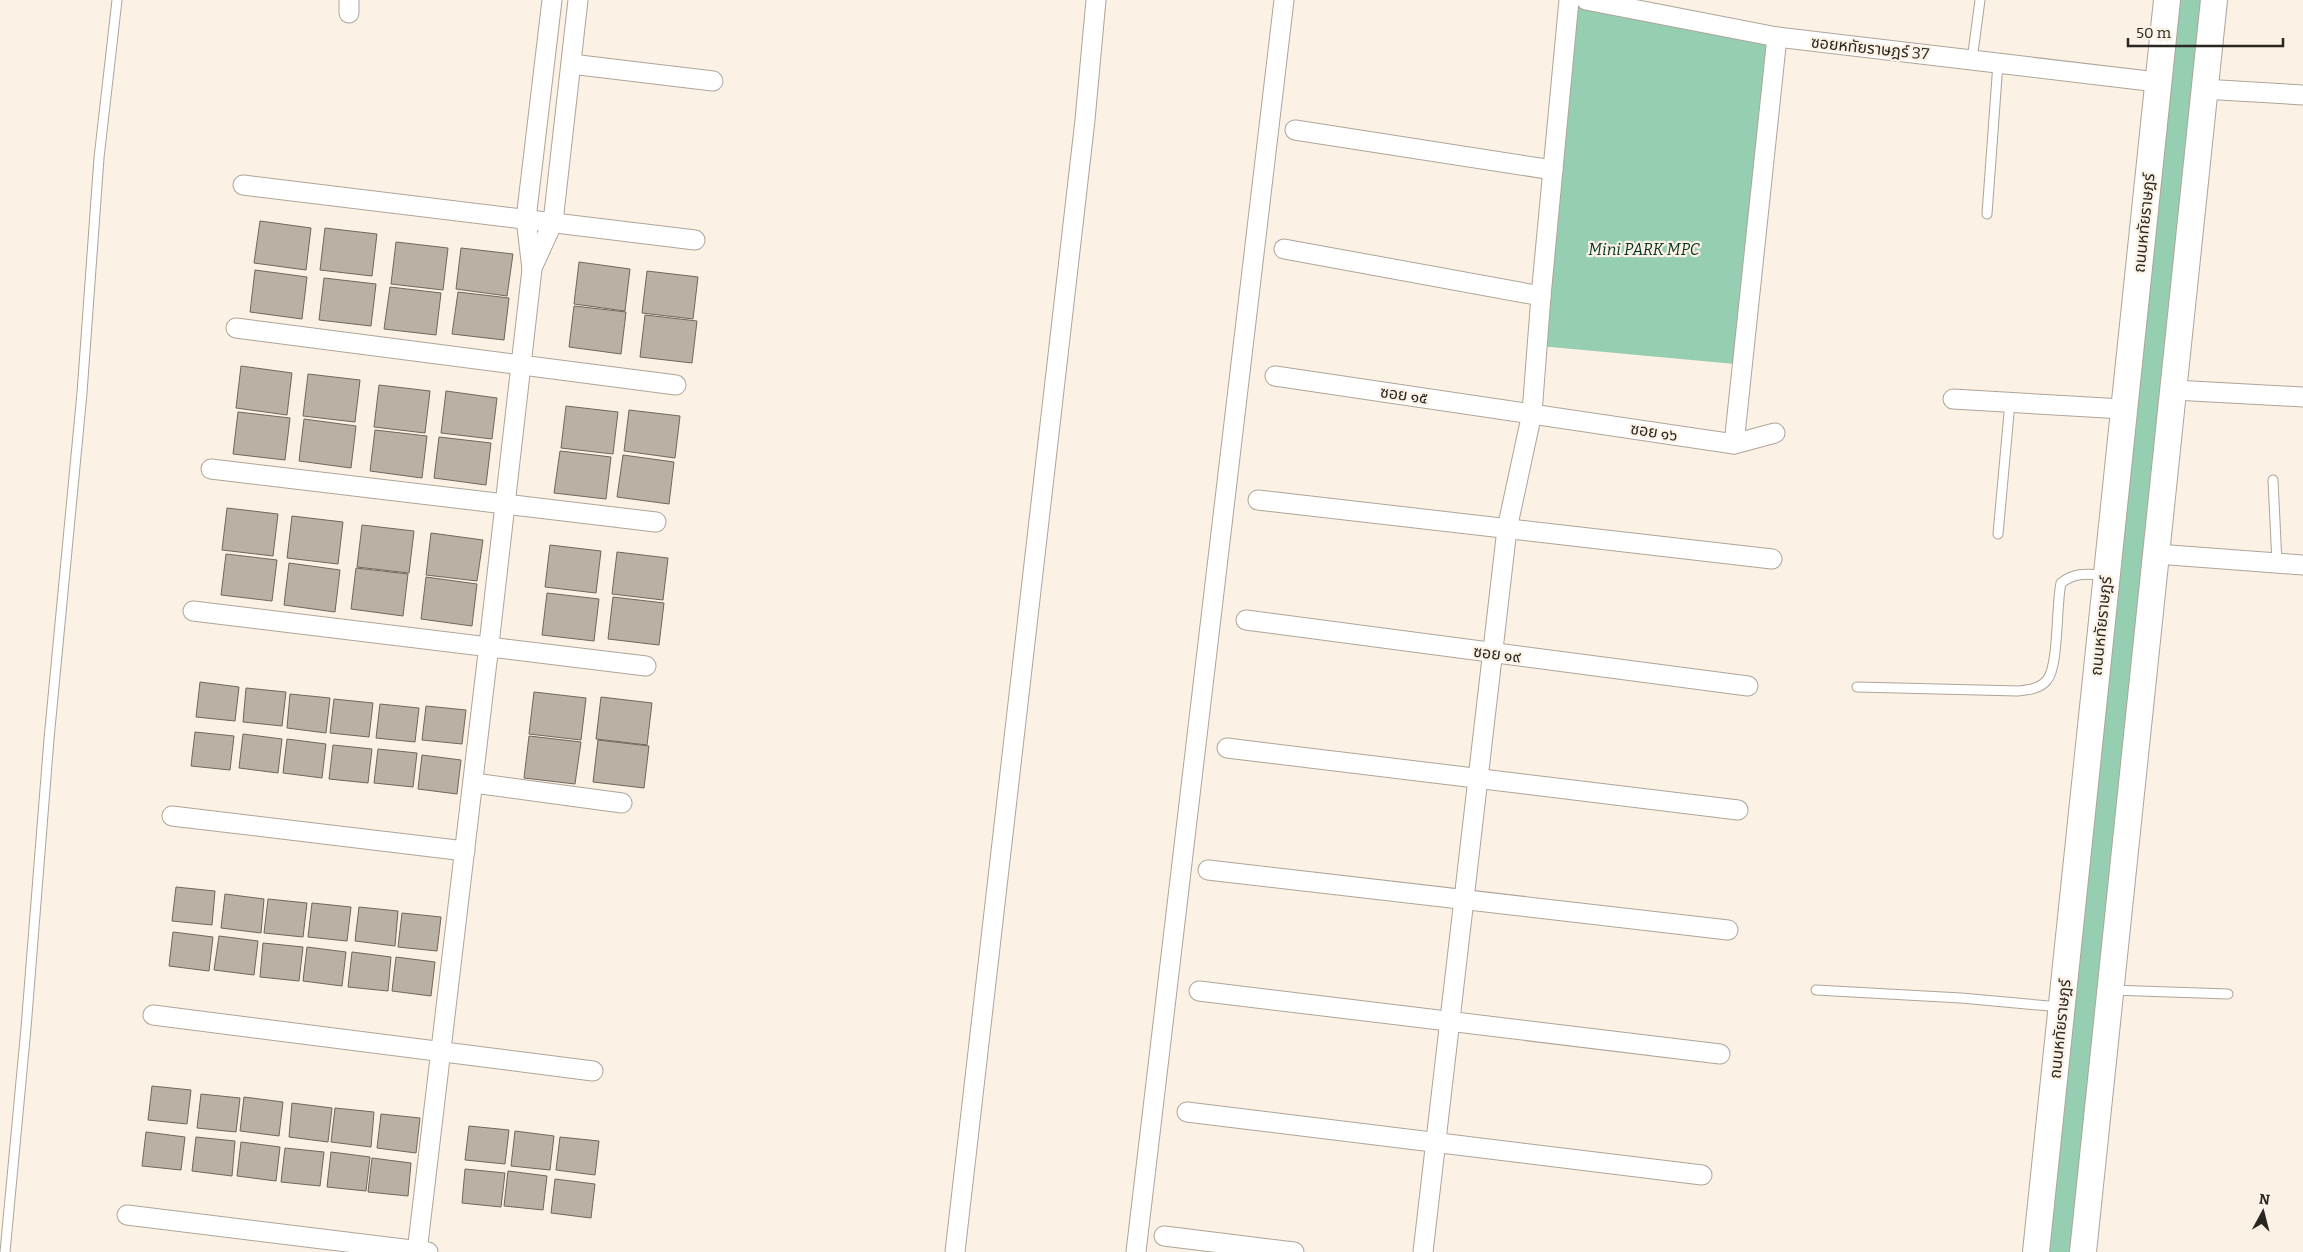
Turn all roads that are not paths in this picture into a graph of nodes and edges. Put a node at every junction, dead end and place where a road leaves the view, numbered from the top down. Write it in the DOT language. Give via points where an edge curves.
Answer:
graph roads {
  1 [pos="117,0"];
  2 [pos="552,0"];
  3 [pos="578,0"];
  4 [pos="1096,0"];
  5 [pos="1284,0"];
  6 [pos="1569,0"];
  7 [pos="1586,0"];
  8 [pos="1980,0"];
  9 [pos="2167,0"];
  10 [pos="2214,0"];
  11 [pos="1776,38"];
  12 [pos="1972,60"];
  13 [pos="1998,63"];
  14 [pos="571,64"];
  15 [pos="713,81"];
  16 [pos="2157,82"];
  17 [pos="2203,89"];
  18 [pos="2303,95"];
  19 [pos="1295,130"];
  20 [pos="1553,170"];
  21 [pos="243,185"];
  22 [pos="1987,214"];
  23 [pos="526,219"];
  24 [pos="553,222"];
  25 [pos="695,240"];
  26 [pos="1284,249"];
  27 [pos="532,269"];
  28 [pos="1541,296"];
  29 [pos="236,328"];
  30 [pos="522,364"];
  31 [pos="1275,376"];
  32 [pos="676,385"];
  33 [pos="2174,390"];
  34 [pos="2303,397"];
  35 [pos="1953,399"];
  36 [pos="2010,402"];
  37 [pos="2123,409"];
  38 [pos="1532,413"];
  39 [pos="1775,433"];
  40 [pos="1734,444"];
  41 [pos="211,469"];
  42 [pos="2273,480"];
  43 [pos="1258,500"];
  44 [pos="504,505"];
  45 [pos="656,522"];
  46 [pos="1507,530"];
  47 [pos="1998,534"];
  48 [pos="2157,554"];
  49 [pos="1772,559"];
  50 [pos="2277,563"];
  51 [pos="2303,565"];
  52 [pos="2107,575"];
  53 [pos="193,611"];
  54 [pos="1246,620"];
  55 [pos="490,648"];
  56 [pos="1493,653"];
  57 [pos="646,666"];
  58 [pos="1748,686"];
  59 [pos="1857,687"];
  60 [pos="1227,748"];
  61 [pos="1478,778"];
  62 [pos="474,784"];
  63 [pos="622,803"];
  64 [pos="1738,810"];
  65 [pos="172,816"];
  66 [pos="464,851"];
  67 [pos="1208,870"];
  68 [pos="1464,900"];
  69 [pos="1728,930"];
  70 [pos="1816,990"];
  71 [pos="2111,990"];
  72 [pos="1199,992"];
  73 [pos="2228,994"];
  74 [pos="2062,1007"];
  75 [pos="153,1015"];
  76 [pos="1449,1022"];
  77 [pos="439,1051"];
  78 [pos="1720,1054"];
  79 [pos="593,1071"];
  80 [pos="1187,1112"];
  81 [pos="1436,1144"];
  82 [pos="1702,1175"];
  83 [pos="127,1214"];
  84 [pos="1164,1236"];
  85 [pos="5,1252"];
  86 [pos="421,1252"];
  87 [pos="955,1252"];
  88 [pos="1136,1252"];
  89 [pos="1294,1252"];
  90 [pos="1423,1252"];
  91 [pos="2036,1252"];
  92 [pos="2083,1252"];
  1 -- 85 [label="lane" via="99,158 82,394"];
  2 -- 23 [label="street"];
  3 -- 14 [label="street"];
  4 -- 87 [label="street"];
  5 -- 88 [label="street"];
  6 -- 20 [label="street"];
  7 -- 11 [label="street, ซอยหทัยราษฎร์ 37"];
  8 -- 12 [label="lane"];
  9 -- 16 [label="main road, ถนนหทัยราษฎร์"];
  10 -- 17 [label="main road"];
  11 -- 12 [label="street, ซอยหทัยราษฎร์ 37"];
  11 -- 40 [label="street"];
  12 -- 13 [label="street, ซอยหทัยราษฎร์ 37"];
  13 -- 16 [label="street, ซอยหทัยราษฎร์ 37"];
  13 -- 22 [label="lane"];
  14 -- 15 [label="street"];
  14 -- 24 [label="street"];
  16 -- 37 [label="main road, ถนนหทัยราษฎร์" via="2143,247"];
  17 -- 18 [label="street"];
  17 -- 33 [label="main road"];
  19 -- 20 [label="street"];
  20 -- 28 [label="street"];
  21 -- 23 [label="street"];
  23 -- 24 [label="street"];
  23 -- 27 [label="street"];
  24 -- 25 [label="street"];
  24 -- 27 [label="street"];
  26 -- 28 [label="street"];
  27 -- 30 [label="street"];
  28 -- 38 [label="street"];
  29 -- 30 [label="street"];
  30 -- 32 [label="street"];
  30 -- 44 [label="street"];
  31 -- 38 [label="street, ซอย ๑๕"];
  33 -- 34 [label="street"];
  33 -- 48 [label="main road"];
  35 -- 36 [label="street"];
  36 -- 37 [label="street"];
  36 -- 47 [label="lane"];
  37 -- 52 [label="main road, ถนนหทัยราษฎร์"];
  38 -- 40 [label="street, ซอย ๑๖"];
  38 -- 46 [label="street"];
  39 -- 40 [label="street, ซอย ๑๖"];
  41 -- 44 [label="street"];
  42 -- 50 [label="lane"];
  43 -- 46 [label="street"];
  44 -- 45 [label="street"];
  44 -- 55 [label="street"];
  46 -- 49 [label="street"];
  46 -- 56 [label="street"];
  48 -- 50 [label="street"];
  48 -- 71 [label="main road"];
  50 -- 51 [label="street"];
  52 -- 59 [label="lane" via="2081,573 2061,583 2052,667 2047,681 2035,688 2018,691"];
  52 -- 74 [label="main road, ถนนหทัยราษฎร์"];
  53 -- 55 [label="street"];
  54 -- 56 [label="street, ซอย ๑๙"];
  55 -- 57 [label="street"];
  55 -- 62 [label="street"];
  56 -- 58 [label="street, ซอย ๑๙"];
  56 -- 61 [label="street"];
  60 -- 61 [label="street"];
  61 -- 64 [label="street"];
  61 -- 68 [label="street"];
  62 -- 63 [label="street"];
  62 -- 66 [label="street"];
  65 -- 66 [label="street"];
  66 -- 77 [label="street"];
  67 -- 68 [label="street"];
  68 -- 69 [label="street"];
  68 -- 76 [label="street"];
  70 -- 74 [label="lane"];
  71 -- 73 [label="lane"];
  71 -- 92 [label="main road"];
  72 -- 76 [label="street"];
  74 -- 91 [label="main road, ถนนหทัยราษฎร์"];
  75 -- 77 [label="street"];
  76 -- 78 [label="street"];
  76 -- 81 [label="street"];
  77 -- 79 [label="street"];
  77 -- 86 [label="street"];
  80 -- 81 [label="street"];
  81 -- 82 [label="street"];
  81 -- 90 [label="street"];
  83 -- 86 [label="street"];
  84 -- 89 [label="street"];
}
